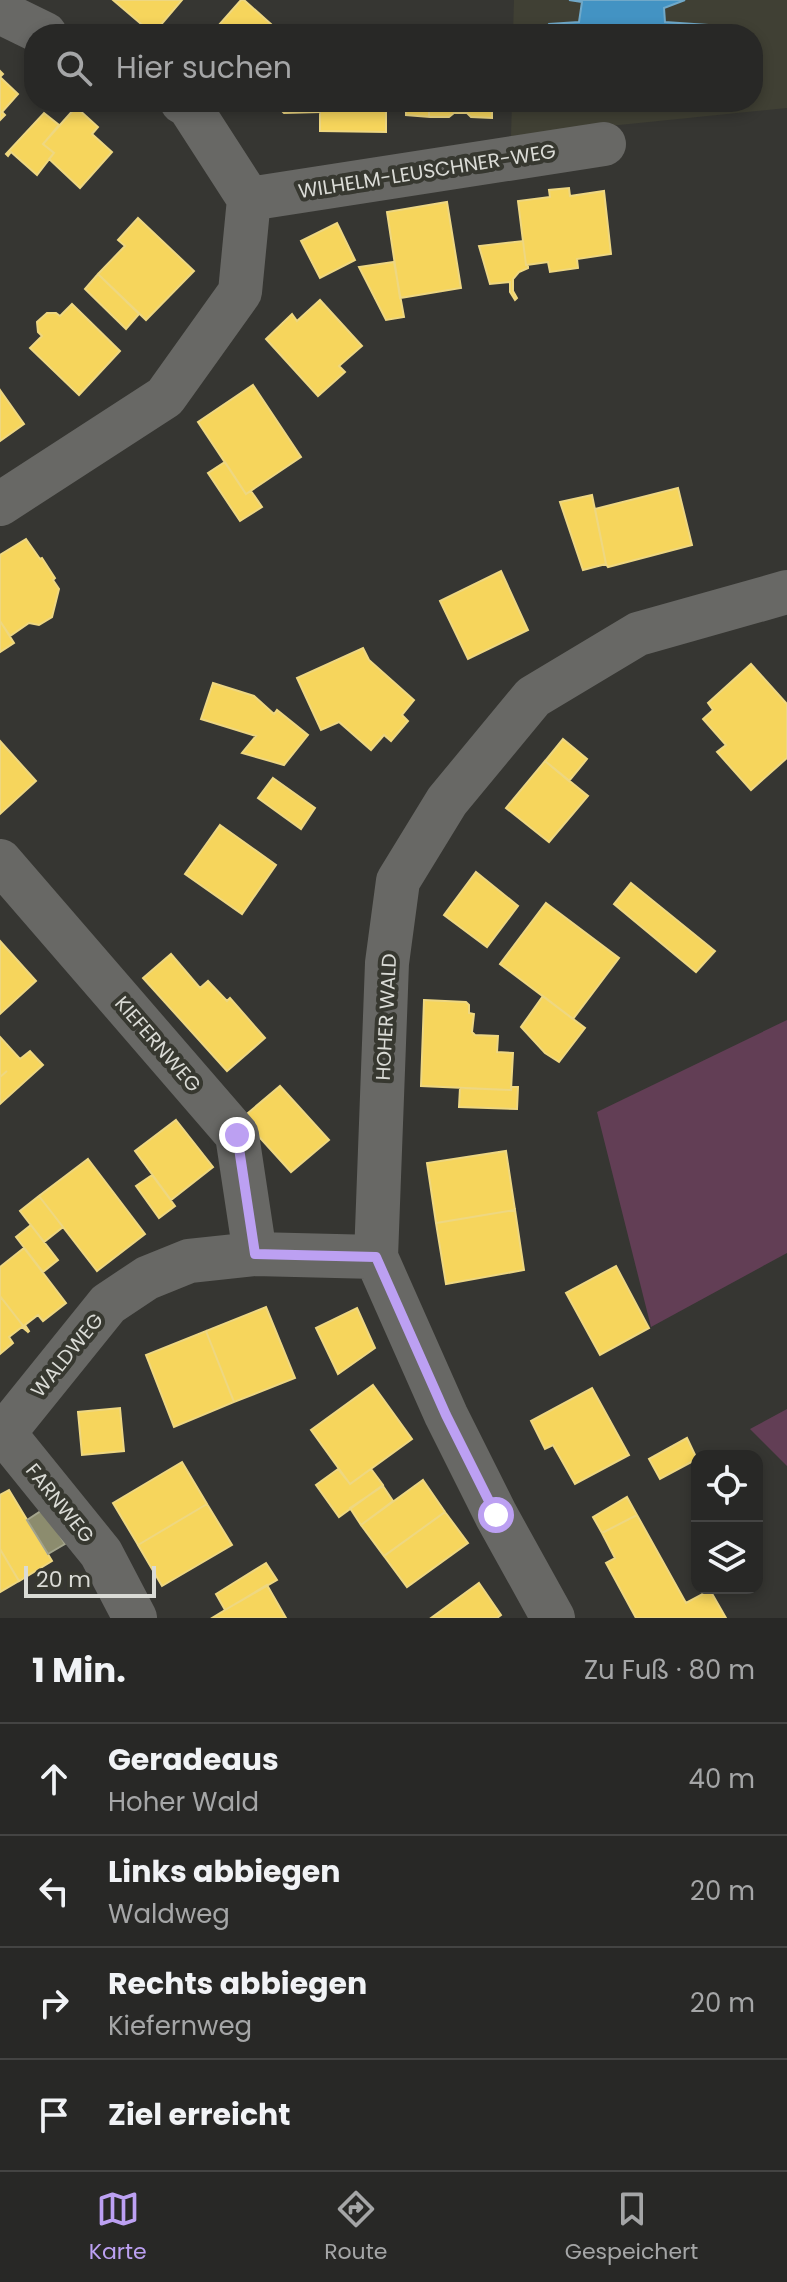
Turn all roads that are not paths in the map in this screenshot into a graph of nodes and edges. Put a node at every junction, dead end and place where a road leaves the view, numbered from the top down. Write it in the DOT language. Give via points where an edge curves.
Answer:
graph roads {
  1 [pos="0,12"];
  2 [pos="25,24"];
  3 [pos="193,112"];
  4 [pos="604,144"];
  5 [pos="249,199"];
  6 [pos="0,504"];
  7 [pos="787,592"];
  8 [pos="0,861"];
  9 [pos="255,1254"];
  10 [pos="376,1257"];
  11 [pos="2,1434"];
  12 [pos="135,1618"];
  13 [pos="553,1618"];
  1 -- 2 [label="street"];
  3 -- 5 [label="street"];
  4 -- 5 [label="street, WILHELM-LEUSCHNER-WEG"];
  5 -- 6 [label="street" via="240,292 165,397"];
  7 -- 10 [label="street, HOHER WALD" via="638,634 533,697 447,801 398,881 387,963"];
  8 -- 9 [label="street, KIEFERNWEG" via="237,1135"];
  9 -- 10 [label="street, WALDWEG"];
  9 -- 11 [label="street, WALDWEG" via="189,1261 147,1278 108,1304"];
  10 -- 13 [label="street, HOHER WALD" via="446,1415"];
  11 -- 12 [label="street, FARNWEG" via="101,1553"];
}
